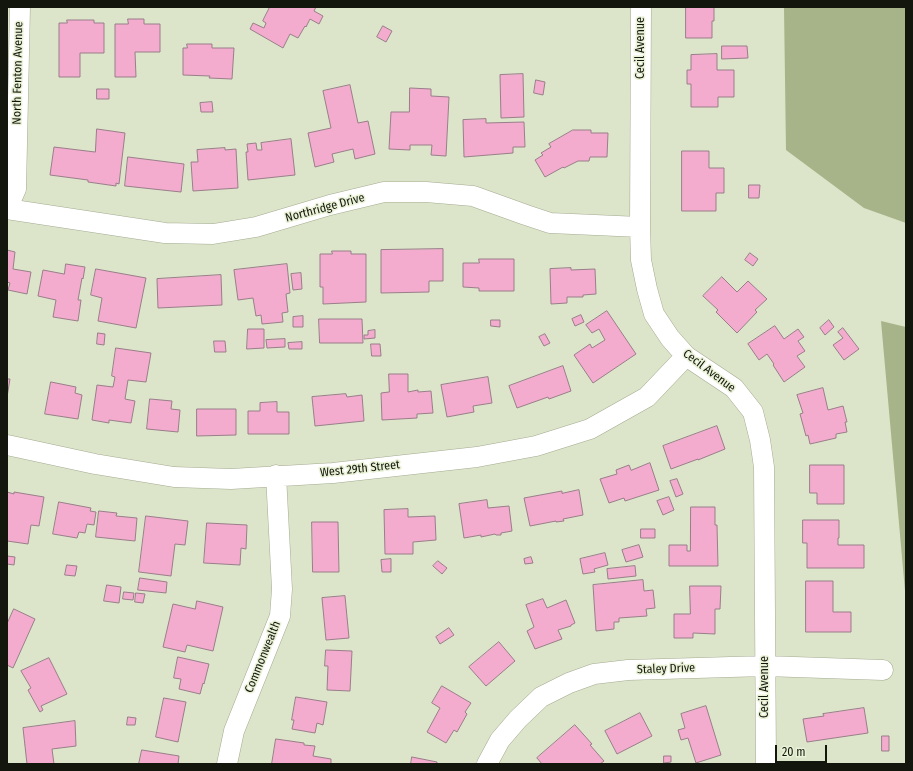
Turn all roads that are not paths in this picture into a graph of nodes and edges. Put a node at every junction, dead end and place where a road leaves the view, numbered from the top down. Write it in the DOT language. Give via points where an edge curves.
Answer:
graph roads {
  1 [pos="20,7"];
  2 [pos="641,7"];
  3 [pos="7,209"];
  4 [pos="640,227"];
  5 [pos="686,356"];
  6 [pos="7,445"];
  7 [pos="276,476"];
  8 [pos="765,666"];
  9 [pos="883,670"];
  10 [pos="227,764"];
  11 [pos="487,764"];
  12 [pos="766,764"];
  1 -- 3 [label="street, North Fenton Avenue" via="16,189"];
  2 -- 4 [label="street, Cecil Avenue"];
  3 -- 4 [label="street, Northridge Drive" via="165,233 214,234 256,227 384,192 426,192 473,196 550,223"];
  4 -- 5 [label="street, Cecil Avenue" via="641,260 654,314"];
  5 -- 7 [label="street, West 29th Street" via="647,397 590,429 536,446 476,457 333,473"];
  5 -- 8 [label="street, Cecil Avenue" via="734,388 753,412 764,467"];
  6 -- 7 [label="street, West 29th Street" via="95,464 174,477 230,480"];
  7 -- 10 [label="street, Commonwealth" via="282,589 280,616 234,731"];
  8 -- 9 [label="street, Staley Drive"];
  8 -- 11 [label="street, Staley Drive" via="628,670 594,674 541,697 500,740"];
  8 -- 12 [label="street, Cecil Avenue"];
}
